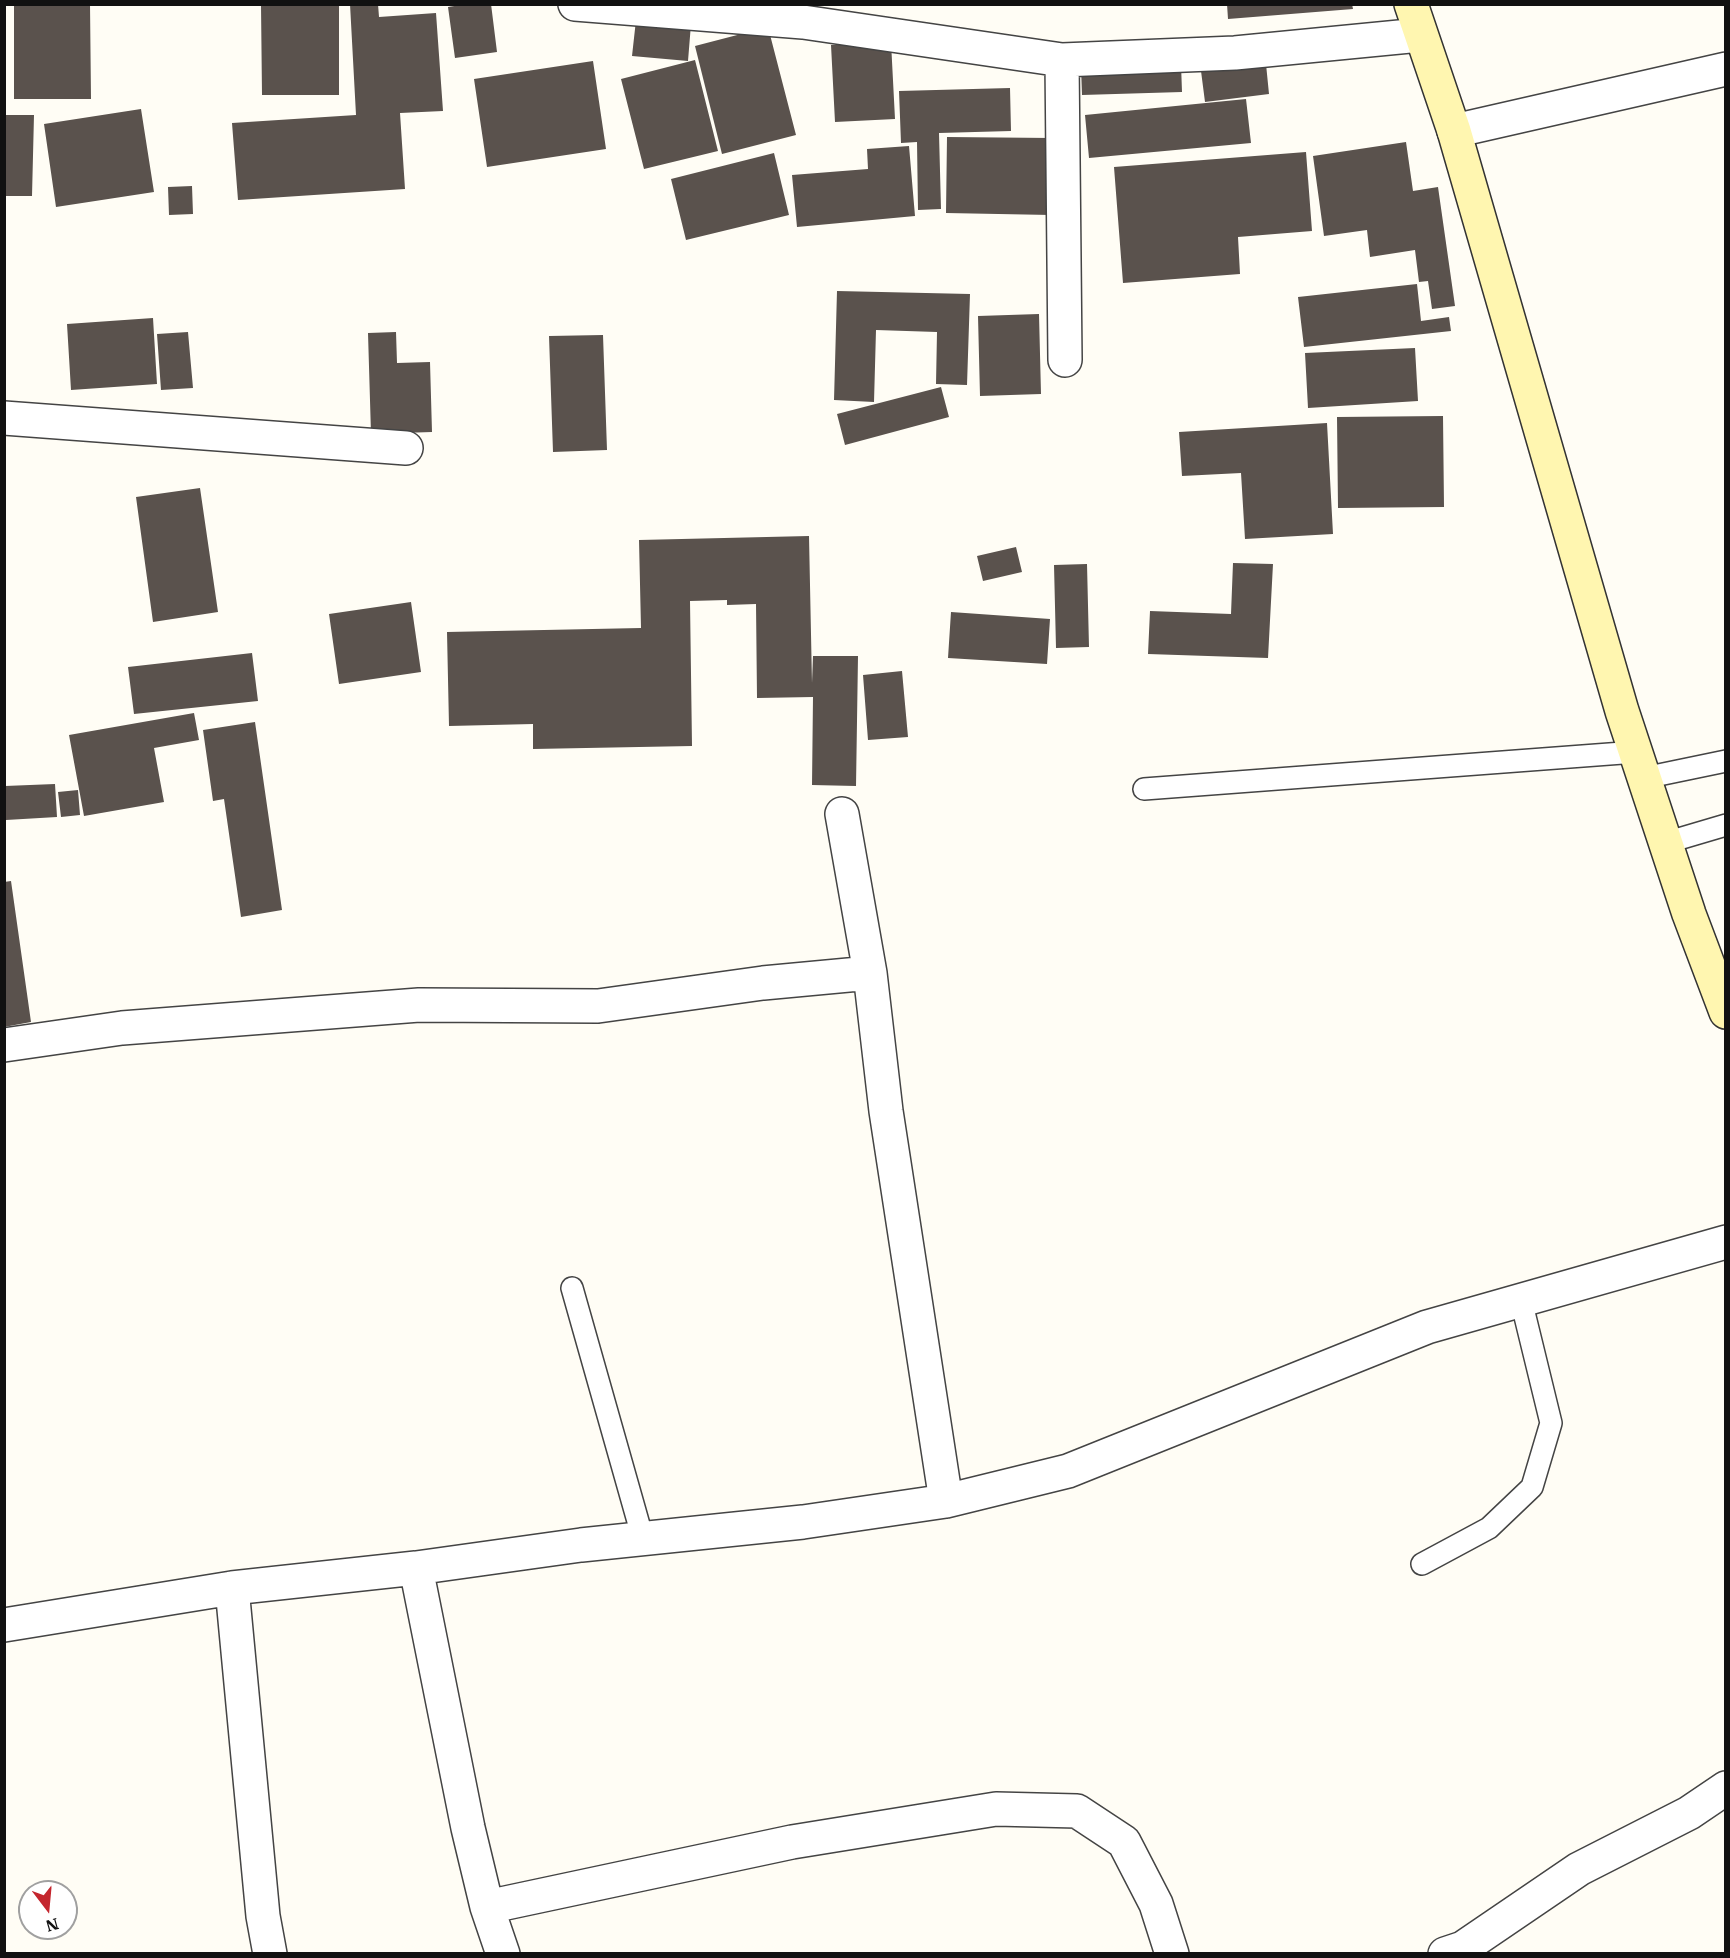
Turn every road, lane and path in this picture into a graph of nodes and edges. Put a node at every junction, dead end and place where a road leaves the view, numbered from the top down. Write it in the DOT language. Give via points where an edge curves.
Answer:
graph roads {
  1 [pos="575,4"];
  2 [pos="1415,20"];
  3 [pos="1062,60"];
  4 [pos="1725,69"];
  5 [pos="1454,131"];
  6 [pos="1065,360"];
  7 [pos="4,418"];
  8 [pos="406,448"];
  9 [pos="1725,761"];
  10 [pos="1640,765"];
  11 [pos="1144,789"];
  12 [pos="842,814"];
  13 [pos="1725,825"];
  14 [pos="1665,843"];
  15 [pos="870,973"];
  16 [pos="1725,1012"];
  17 [pos="4,1045"];
  18 [pos="1725,1242"];
  19 [pos="572,1288"];
  20 [pos="1521,1300"];
  21 [pos="946,1501"];
  22 [pos="643,1539"];
  23 [pos="1422,1564"];
  24 [pos="416,1568"];
  25 [pos="232,1588"];
  26 [pos="4,1625"];
  27 [pos="1725,1788"];
  28 [pos="487,1907"];
  29 [pos="1458,1952"];
  30 [pos="270,1953"];
  31 [pos="503,1953"];
  32 [pos="1173,1953"];
  1 -- 3 [label="street" via="803,22"];
  2 -- 3 [label="street" via="1235,53"];
  2 -- 5 [label="main road"];
  3 -- 6 [label="street"];
  4 -- 5 [label="street"];
  5 -- 10 [label="main road"];
  7 -- 8 [label="street"];
  9 -- 10 [label="lane"];
  10 -- 11 [label="lane"];
  10 -- 14 [label="main road"];
  12 -- 15 [label="street"];
  13 -- 14 [label="lane"];
  14 -- 16 [label="main road"];
  15 -- 17 [label="street" via="598,1006 419,1005 122,1029"];
  15 -- 21 [label="street" via="886,1111"];
  18 -- 20 [label="street"];
  19 -- 22 [label="lane"];
  20 -- 21 [label="street" via="1426,1327 1068,1471"];
  20 -- 23 [label="lane" via="1551,1424 1532,1487 1489,1528"];
  21 -- 22 [label="street" via="803,1522"];
  22 -- 24 [label="street"];
  24 -- 25 [label="street"];
  24 -- 28 [label="street"];
  25 -- 26 [label="street"];
  25 -- 30 [label="street" via="263,1916"];
  27 -- 29 [label="street" via="1689,1813 1579,1869"];
  28 -- 31 [label="street"];
  28 -- 32 [label="street" via="792,1842 984,1810 1077,1811 1124,1842 1156,1904"];
}
